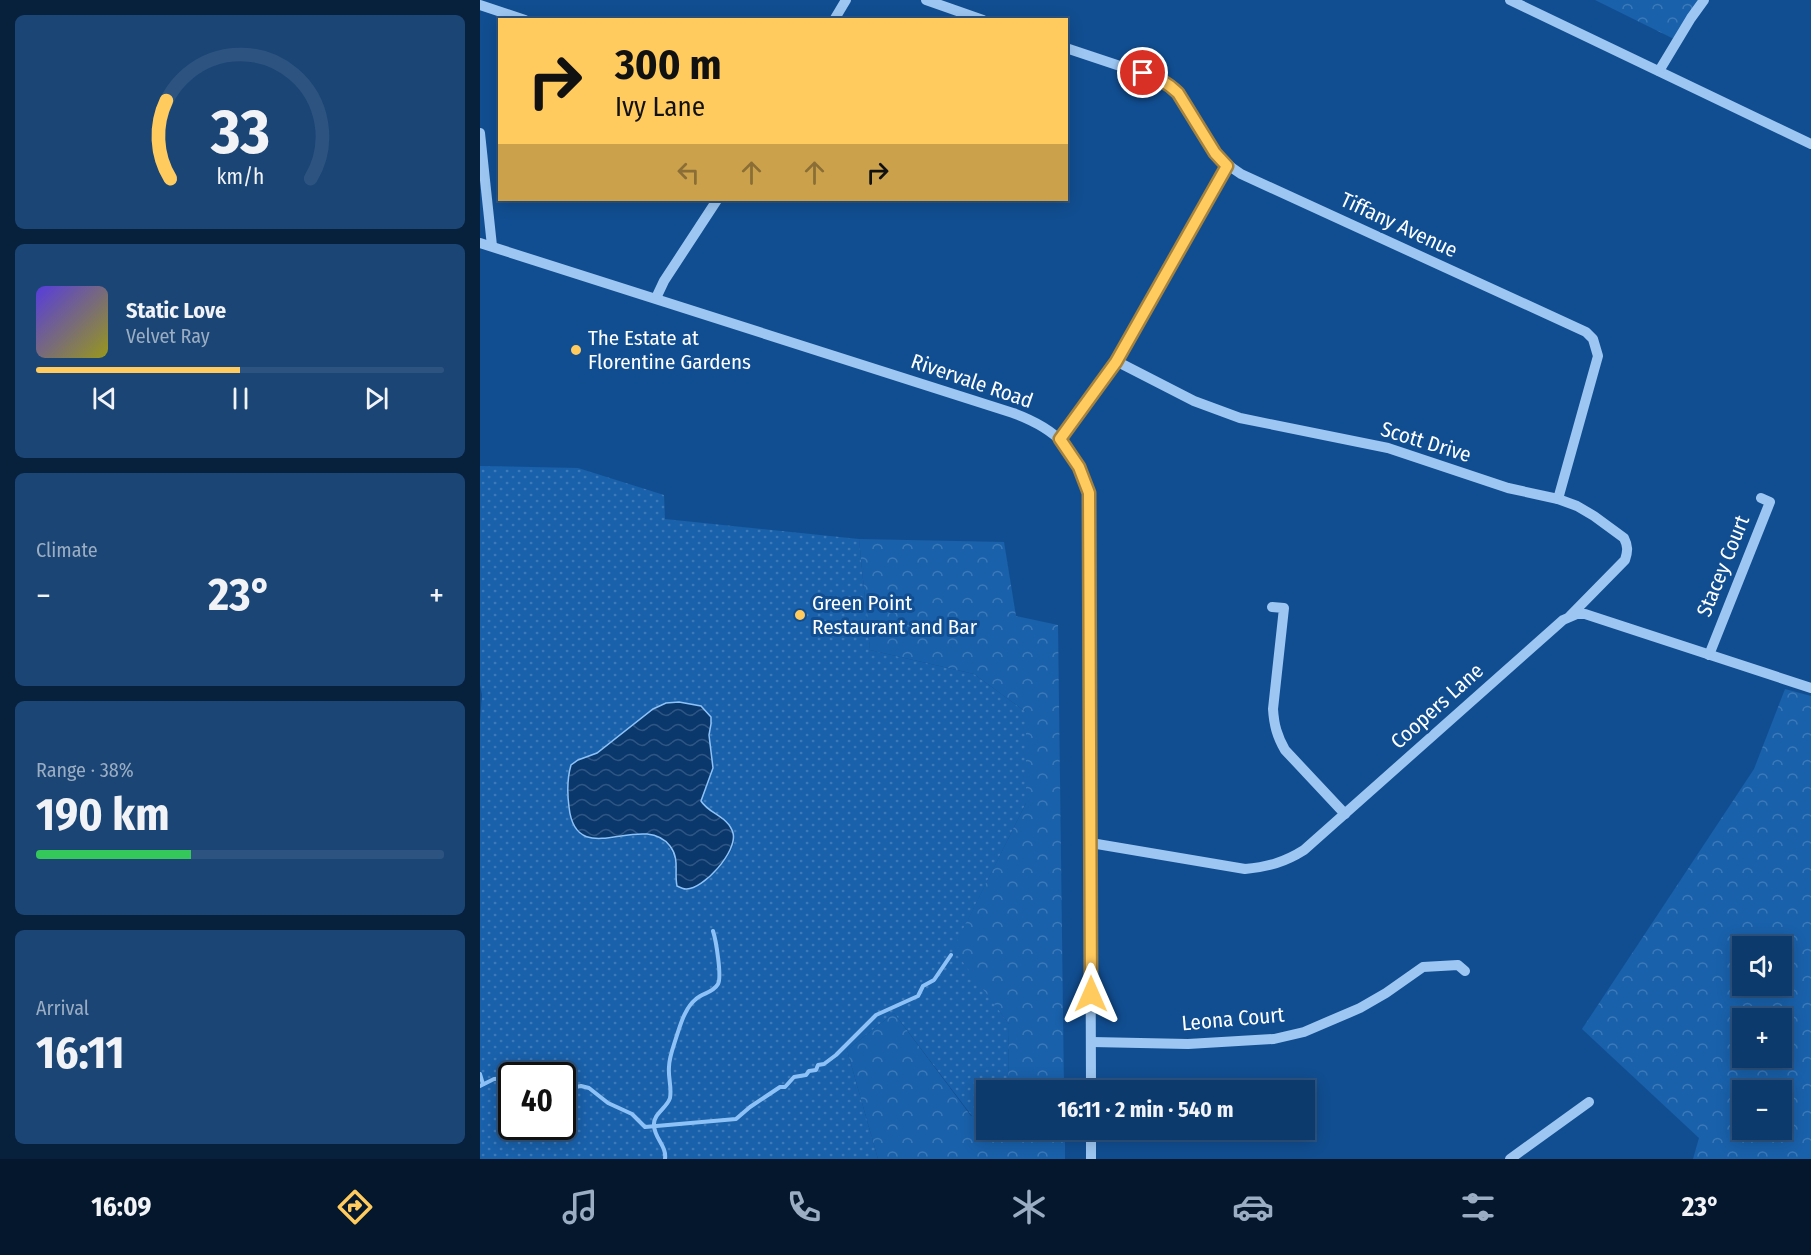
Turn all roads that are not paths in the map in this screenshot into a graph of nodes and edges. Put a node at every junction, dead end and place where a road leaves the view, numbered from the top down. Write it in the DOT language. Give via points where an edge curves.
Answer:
graph roads {
  1 [pos="846,0"];
  2 [pos="926,0"];
  3 [pos="1510,0"];
  4 [pos="1704,0"];
  5 [pos="480,5"];
  6 [pos="519,18"];
  7 [pos="835,18"];
  8 [pos="977,18"];
  9 [pos="1068,49"];
  10 [pos="1659,71"];
  11 [pos="480,133"];
  12 [pos="1811,144"];
  13 [pos="1227,166"];
  14 [pos="716,201"];
  15 [pos="480,243"];
  16 [pos="492,246"];
  17 [pos="656,298"];
  18 [pos="1116,362"];
  19 [pos="1060,439"];
  20 [pos="1761,498"];
  21 [pos="1558,499"];
  22 [pos="1272,607"];
  23 [pos="1570,616"];
  24 [pos="1709,655"];
  25 [pos="1811,688"];
  26 [pos="1345,814"];
  27 [pos="1091,843"];
  28 [pos="1466,971"];
  29 [pos="1092,1042"];
  30 [pos="1091,1080"];
  31 [pos="1589,1102"];
  32 [pos="1091,1140"];
  33 [pos="1091,1159"];
  34 [pos="1510,1159"];
  1 -- 7 [label="street"];
  2 -- 8 [label="street"];
  3 -- 10 [label="street"];
  4 -- 10 [label="street"];
  5 -- 6 [label="street"];
  9 -- 13 [label="street, Tiffany Avenue" via="1171,86"];
  10 -- 12 [label="street"];
  11 -- 16 [label="street"];
  13 -- 18 [label="street"];
  13 -- 21 [label="street, Tiffany Avenue" via="1586,332 1593,339 1598,356"];
  14 -- 17 [label="street"];
  15 -- 16 [label="street, Rivervale Road"];
  16 -- 17 [label="street, Rivervale Road"];
  17 -- 19 [label="street, Rivervale Road" via="1013,413"];
  18 -- 19 [label="street"];
  18 -- 21 [label="street, Scott Drive" via="1194,401 1240,418 1388,448 1508,488"];
  19 -- 27 [label="street, Rivervale Road" via="1079,467 1089,493"];
  20 -- 24 [label="street, Stacey Court" via="1770,502"];
  21 -- 23 [label="street, Scott Drive" via="1594,516 1624,538 1628,553"];
  22 -- 26 [label="street" via="1284,608 1273,709 1278,738"];
  23 -- 24 [label="street" via="1585,614"];
  23 -- 26 [label="street, Coopers Lane"];
  24 -- 25 [label="street"];
  26 -- 27 [label="street, Coopers Lane" via="1304,850 1262,867 1230,867"];
  27 -- 29 [label="street, Rivervale Road"];
  28 -- 29 [label="street, Leona Court" via="1458,965 1423,967 1360,1008 1274,1039 1188,1044"];
  29 -- 30 [label="street, Rivervale Road"];
  31 -- 34 [label="street"];
  32 -- 33 [label="street"];
}
